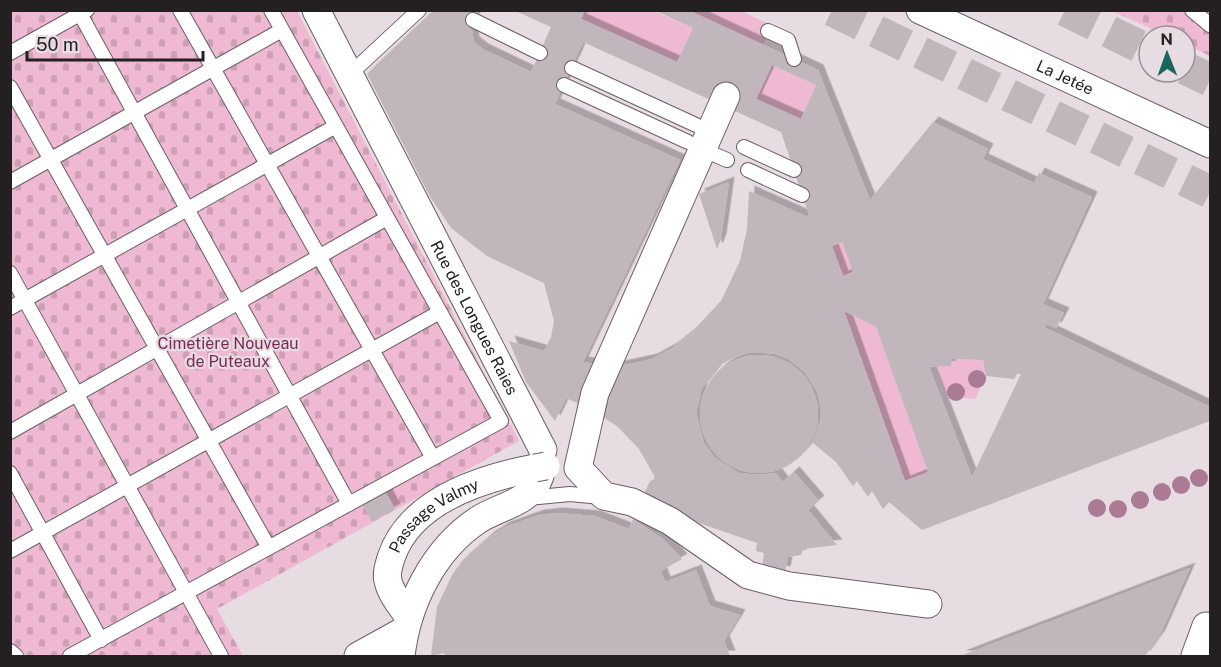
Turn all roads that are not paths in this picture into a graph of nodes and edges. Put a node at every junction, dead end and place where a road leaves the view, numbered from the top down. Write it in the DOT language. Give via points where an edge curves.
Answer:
graph roads {
  1 [pos="180,10"];
  2 [pos="271,10"];
  3 [pos="316,10"];
  4 [pos="419,10"];
  5 [pos="920,10"];
  6 [pos="82,12"];
  7 [pos="1197,12"];
  8 [pos="472,20"];
  9 [pos="1210,25"];
  10 [pos="282,30"];
  11 [pos="768,31"];
  12 [pos="10,53"];
  13 [pos="540,53"];
  14 [pos="794,59"];
  15 [pos="572,68"];
  16 [pos="213,69"];
  17 [pos="349,75"];
  18 [pos="564,85"];
  19 [pos="10,87"];
  20 [pos="726,96"];
  21 [pos="134,113"];
  22 [pos="696,125"];
  23 [pos="336,126"];
  24 [pos="688,142"];
  25 [pos="1210,144"];
  26 [pos="744,147"];
  27 [pos="408,153"];
  28 [pos="713,154"];
  29 [pos="51,159"];
  30 [pos="727,160"];
  31 [pos="267,164"];
  32 [pos="748,170"];
  33 [pos="794,170"];
  34 [pos="10,182"];
  35 [pos="406,185"];
  36 [pos="802,195"];
  37 [pos="187,209"];
  38 [pos="387,218"];
  39 [pos="105,255"];
  40 [pos="319,257"];
  41 [pos="10,273"];
  42 [pos="25,300"];
  43 [pos="239,303"];
  44 [pos="10,308"];
  45 [pos="440,312"];
  46 [pos="158,348"];
  47 [pos="372,350"];
  48 [pos="77,394"];
  49 [pos="290,396"];
  50 [pos="10,432"];
  51 [pos="209,441"];
  52 [pos="433,458"];
  53 [pos="541,465"];
  54 [pos="578,468"];
  55 [pos="10,473"];
  56 [pos="128,486"];
  57 [pos="523,499"];
  58 [pos="607,499"];
  59 [pos="349,504"];
  60 [pos="45,532"];
  61 [pos="269,548"];
  62 [pos="10,551"];
  63 [pos="186,593"];
  64 [pos="928,604"];
  65 [pos="1208,634"];
  66 [pos="405,635"];
  67 [pos="101,640"];
  68 [pos="10,651"];
  69 [pos="16,657"];
  70 [pos="70,657"];
  71 [pos="221,657"];
  72 [pos="358,657"];
  73 [pos="1196,657"];
  1 -- 16 [label="lane"];
  2 -- 10 [label="lane"];
  3 -- 17 [label="street, Rue des Longues Raies"];
  4 -- 17 [label="lane"];
  5 -- 25 [label="street, La Jetée"];
  6 -- 12 [label="lane"];
  6 -- 21 [label="lane"];
  7 -- 9 [label="lane"];
  8 -- 13 [label="lane"];
  10 -- 16 [label="lane"];
  10 -- 23 [label="lane"];
  11 -- 14 [label="lane" via="788,40"];
  15 -- 22 [label="lane"];
  16 -- 21 [label="lane"];
  16 -- 31 [label="lane"];
  17 -- 35 [label="street, Rue des Longues Raies"];
  18 -- 24 [label="lane"];
  19 -- 29 [label="lane"];
  20 -- 54 [label="street" via="595,393"];
  21 -- 29 [label="lane"];
  21 -- 37 [label="lane"];
  23 -- 31 [label="lane"];
  23 -- 38 [label="lane"];
  26 -- 33 [label="lane"];
  27 -- 35 [label="lane"];
  28 -- 30 [label="lane"];
  29 -- 34 [label="lane"];
  29 -- 39 [label="lane"];
  31 -- 37 [label="lane"];
  31 -- 40 [label="lane"];
  32 -- 36 [label="lane"];
  35 -- 53 [label="street, Rue des Longues Raies"];
  37 -- 39 [label="lane"];
  37 -- 43 [label="lane"];
  38 -- 40 [label="lane"];
  38 -- 45 [label="lane"];
  39 -- 42 [label="lane"];
  39 -- 46 [label="lane"];
  40 -- 43 [label="lane"];
  40 -- 47 [label="lane"];
  41 -- 42 [label="lane"];
  42 -- 44 [label="lane"];
  42 -- 48 [label="lane"];
  43 -- 46 [label="lane"];
  43 -- 49 [label="lane"];
  45 -- 47 [label="lane"];
  45 -- 52 [label="lane" via="501,421"];
  46 -- 48 [label="lane"];
  46 -- 51 [label="lane"];
  47 -- 49 [label="lane"];
  47 -- 52 [label="lane"];
  48 -- 50 [label="lane"];
  48 -- 56 [label="lane"];
  49 -- 51 [label="lane"];
  49 -- 59 [label="lane"];
  51 -- 56 [label="lane"];
  51 -- 61 [label="lane"];
  52 -- 59 [label="lane"];
  53 -- 54 [label="street"];
  53 -- 57 [label="street" via="531,493"];
  53 -- 66 [label="street, Passage Valmy" via="470,486 434,506 409,528 396,547 387,575"];
  54 -- 64 [label="street" via="604,496 632,502 670,521 748,575 789,586"];
  55 -- 60 [label="lane"];
  56 -- 60 [label="lane"];
  56 -- 63 [label="lane"];
  57 -- 58 [label="lane" via="570,494"];
  57 -- 66 [label="street" via="485,515 448,546 431,569"];
  59 -- 61 [label="lane"];
  60 -- 62 [label="lane"];
  60 -- 67 [label="lane"];
  61 -- 63 [label="lane"];
  63 -- 67 [label="lane"];
  63 -- 71 [label="lane"];
  65 -- 73 [label="street"];
  66 -- 72 [label="street"];
  67 -- 70 [label="lane"];
  68 -- 69 [label="lane"];
}
